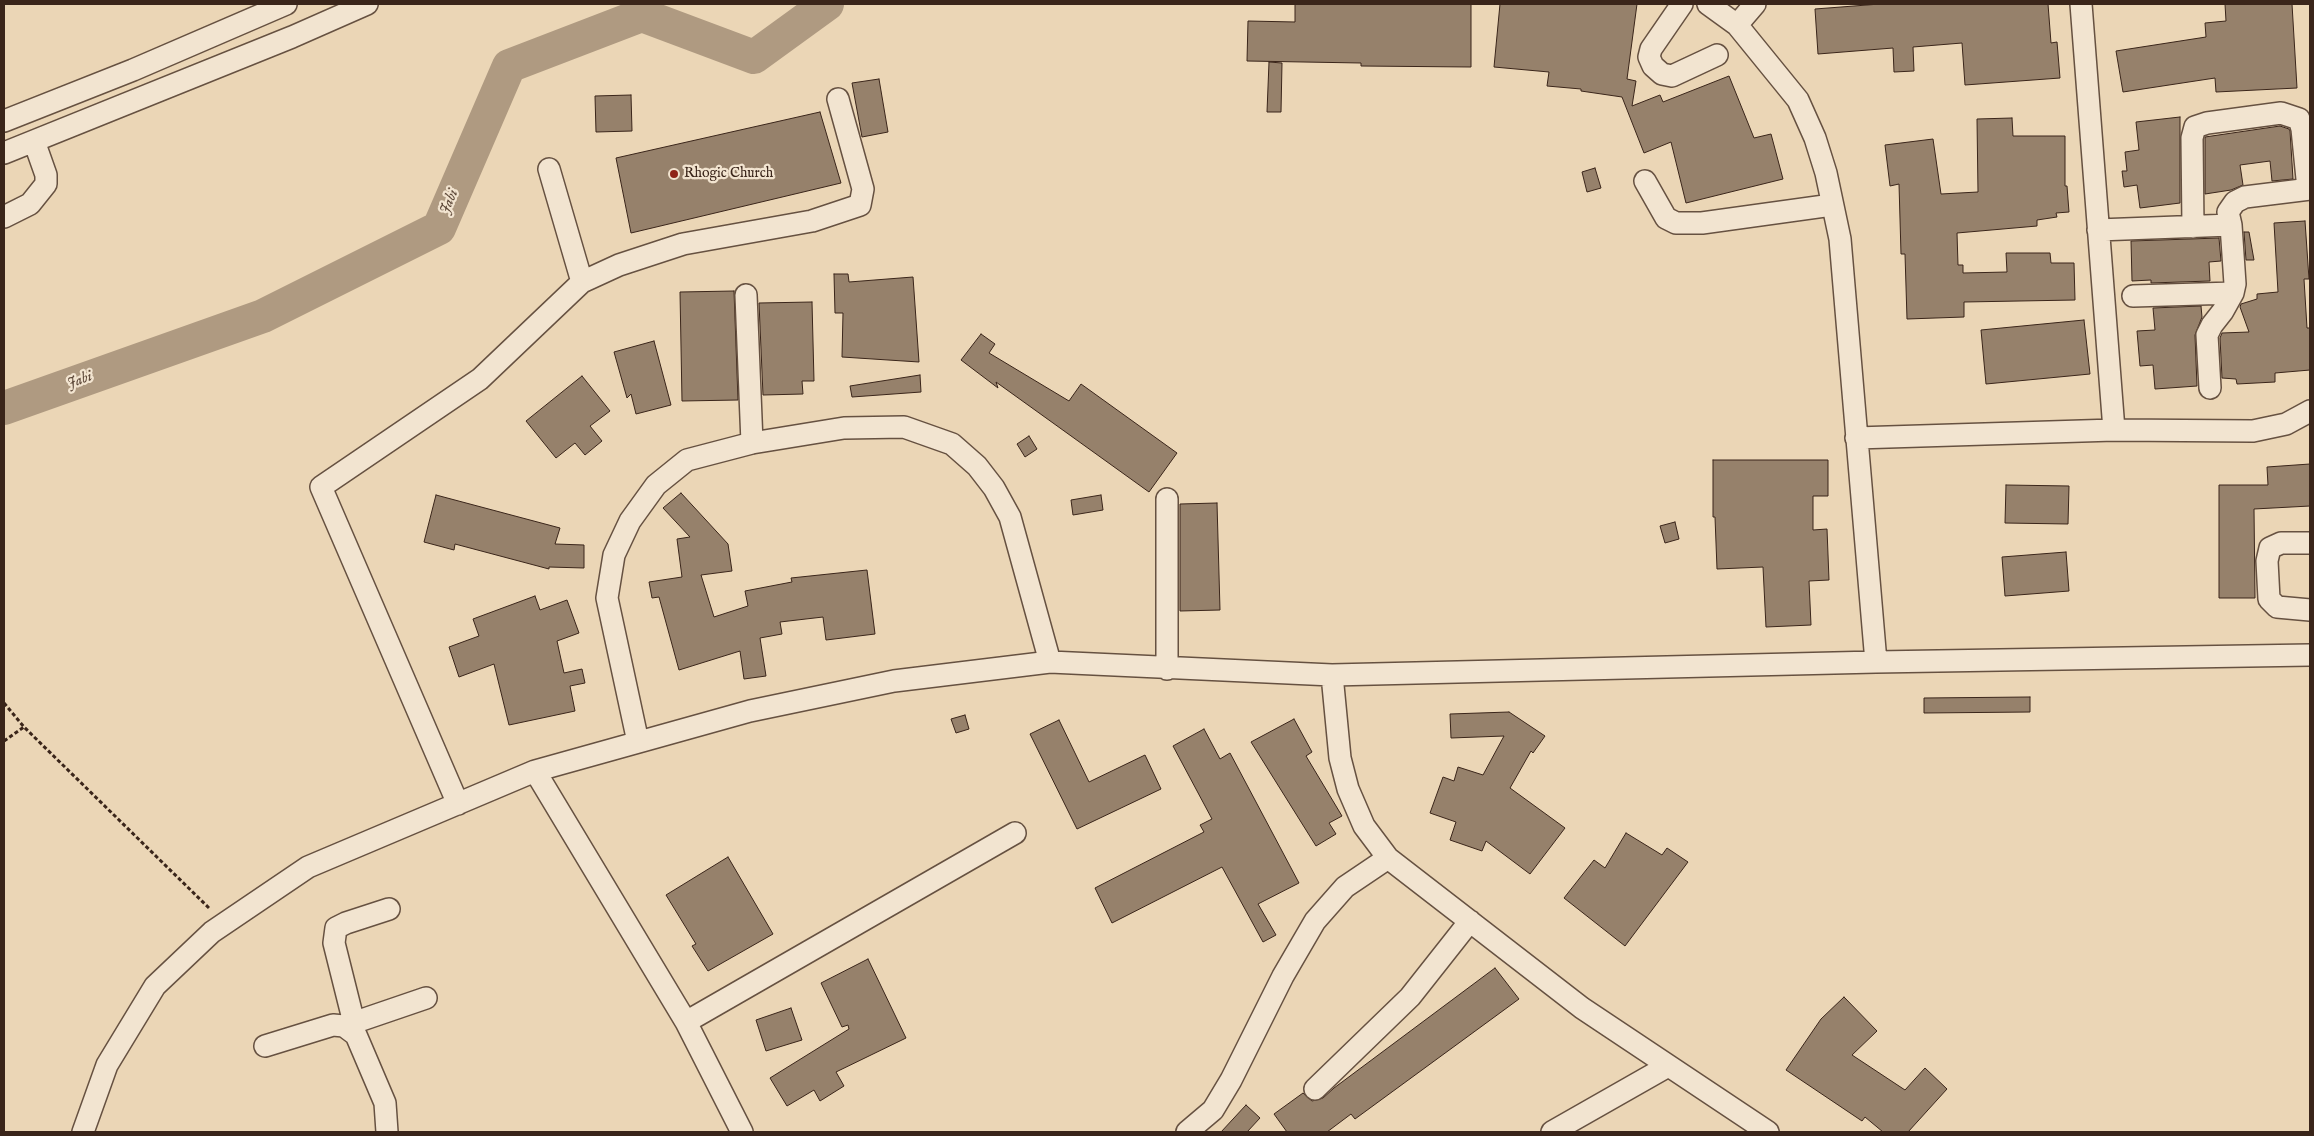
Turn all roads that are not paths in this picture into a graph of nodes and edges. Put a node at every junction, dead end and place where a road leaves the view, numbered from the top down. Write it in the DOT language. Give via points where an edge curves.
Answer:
graph roads {
  1 [pos="286,4"];
  2 [pos="367,4"];
  3 [pos="1682,4"];
  4 [pos="1708,4"];
  5 [pos="1755,4"];
  6 [pos="2081,4"];
  7 [pos="1736,25"];
  8 [pos="1717,55"];
  9 [pos="838,100"];
  10 [pos="4,121"];
  11 [pos="34,141"];
  12 [pos="4,153"];
  13 [pos="549,169"];
  14 [pos="1645,181"];
  15 [pos="2309,189"];
  16 [pos="1832,205"];
  17 [pos="4,217"];
  18 [pos="2231,225"];
  19 [pos="2193,227"];
  20 [pos="2098,230"];
  21 [pos="582,282"];
  22 [pos="2233,293"];
  23 [pos="746,295"];
  24 [pos="2134,296"];
  25 [pos="2210,388"];
  26 [pos="2310,411"];
  27 [pos="2114,430"];
  28 [pos="1856,438"];
  29 [pos="752,443"];
  30 [pos="1167,499"];
  31 [pos="2310,543"];
  32 [pos="2310,610"];
  33 [pos="2310,655"];
  34 [pos="1050,662"];
  35 [pos="1876,662"];
  36 [pos="1167,669"];
  37 [pos="1332,675"];
  38 [pos="638,742"];
  39 [pos="535,771"];
  40 [pos="458,804"];
  41 [pos="1015,833"];
  42 [pos="1388,858"];
  43 [pos="389,909"];
  44 [pos="1470,921"];
  45 [pos="426,998"];
  46 [pos="686,1022"];
  47 [pos="349,1024"];
  48 [pos="265,1046"];
  49 [pos="1668,1066"];
  50 [pos="1315,1089"];
  51 [pos="83,1132"];
  52 [pos="387,1132"];
  53 [pos="742,1132"];
  54 [pos="1188,1132"];
  55 [pos="1552,1132"];
  56 [pos="1768,1132"];
  1 -- 10 [label="street"];
  2 -- 11 [label="street"];
  3 -- 8 [label="street" via="1651,49 1649,57 1653,66 1662,74 1672,76"];
  4 -- 7 [label="street"];
  5 -- 7 [label="street"];
  6 -- 20 [label="street"];
  7 -- 16 [label="street" via="1798,100 1815,138"];
  9 -- 21 [label="street" via="864,189 860,206 812,221 683,244 619,265"];
  11 -- 12 [label="street"];
  11 -- 17 [label="street" via="46,184 30,204"];
  13 -- 21 [label="street"];
  14 -- 16 [label="street" via="1666,218 1676,223"];
  15 -- 18 [label="street" via="2245,196 2228,212"];
  15 -- 19 [label="street" via="2299,119 2281,113 2207,123 2195,127 2192,138"];
  16 -- 28 [label="street" via="1840,239"];
  18 -- 19 [label="street"];
  18 -- 22 [label="street"];
  19 -- 20 [label="street"];
  20 -- 27 [label="street"];
  21 -- 40 [label="street" via="480,379 321,487"];
  22 -- 24 [label="street"];
  22 -- 25 [label="street" via="2207,335"];
  23 -- 29 [label="street"];
  26 -- 27 [label="street" via="2286,424 2253,431"];
  27 -- 28 [label="street"];
  28 -- 35 [label="street"];
  29 -- 34 [label="street" via="844,428 904,427 952,444 994,488 1010,517"];
  29 -- 38 [label="street" via="686,460 656,484 630,521 614,555 607,598"];
  30 -- 36 [label="street"];
  31 -- 32 [label="street" via="2281,543 2270,548 2267,561 2269,599 2277,607"];
  33 -- 35 [label="street"];
  34 -- 36 [label="street"];
  34 -- 38 [label="street" via="894,681 750,710"];
  35 -- 37 [label="street"];
  36 -- 37 [label="street"];
  37 -- 42 [label="street" via="1340,758 1348,789 1364,826"];
  38 -- 39 [label="street"];
  39 -- 40 [label="street"];
  39 -- 46 [label="street"];
  40 -- 51 [label="street" via="308,867 212,932 155,986 107,1065"];
  41 -- 46 [label="street"];
  42 -- 44 [label="street"];
  42 -- 54 [label="street" via="1345,887 1315,921 1213,1110"];
  43 -- 47 [label="street" via="336,928 334,943"];
  44 -- 49 [label="street" via="1582,1008"];
  44 -- 50 [label="street" via="1410,997"];
  45 -- 47 [label="street"];
  46 -- 53 [label="street"];
  47 -- 48 [label="street" via="333,1025"];
  47 -- 52 [label="street" via="385,1103"];
  49 -- 55 [label="street"];
  49 -- 56 [label="street"];
}
